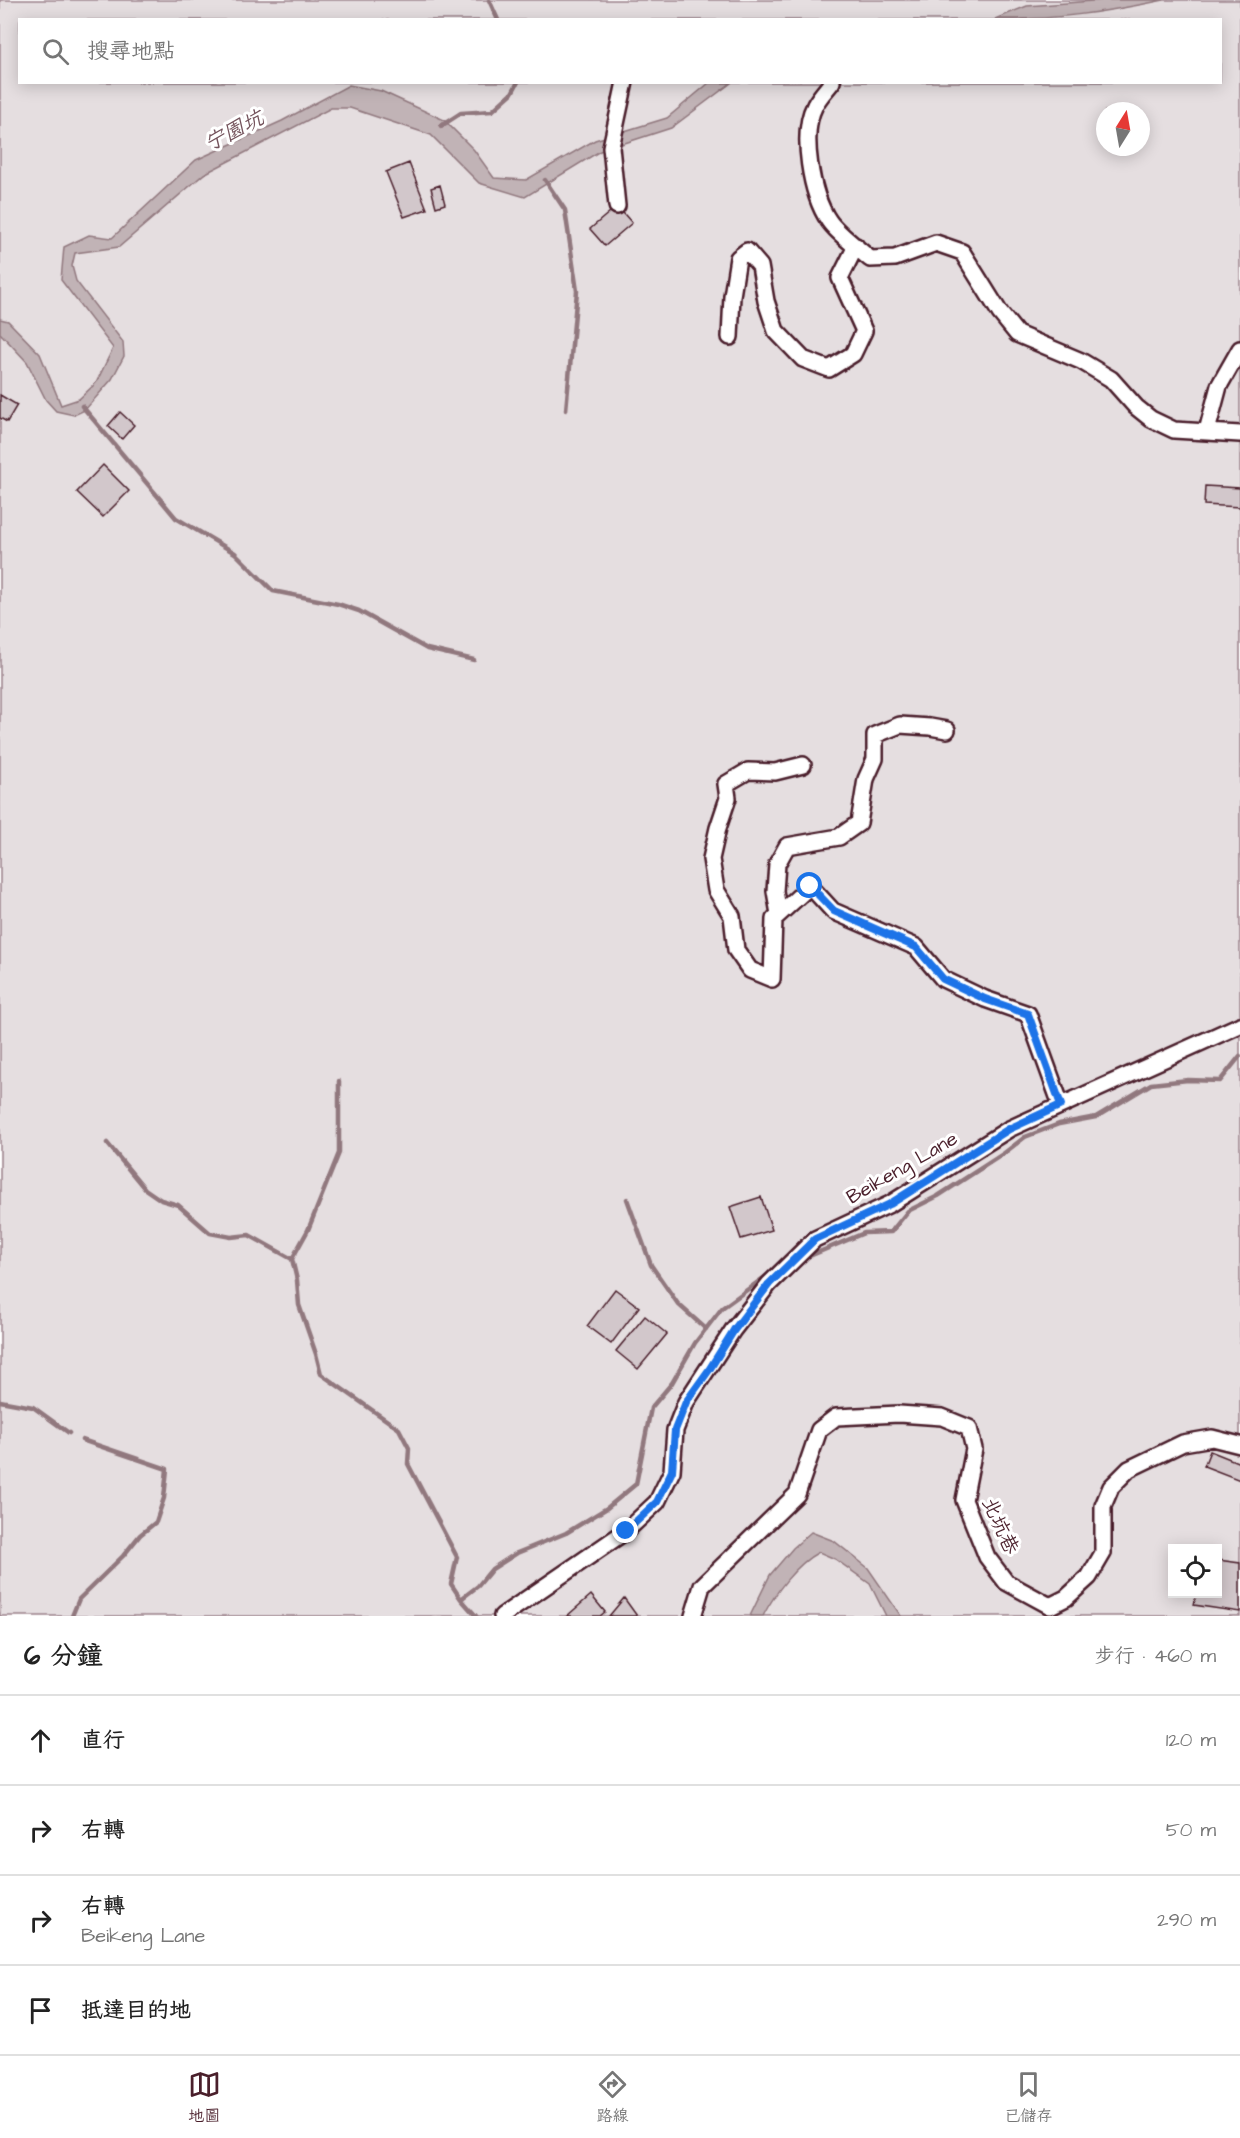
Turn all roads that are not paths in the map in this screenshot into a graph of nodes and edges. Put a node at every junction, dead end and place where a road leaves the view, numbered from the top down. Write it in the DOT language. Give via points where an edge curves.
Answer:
graph roads {
  1 [pos="625,84"];
  2 [pos="830,84"];
  3 [pos="617,206"];
  4 [pos="856,246"];
  5 [pos="730,336"];
  6 [pos="1240,349"];
  7 [pos="1207,431"];
  8 [pos="1240,434"];
  9 [pos="947,730"];
  10 [pos="803,765"];
  11 [pos="779,914"];
  12 [pos="1240,1025"];
  13 [pos="1061,1105"];
  14 [pos="1240,1445"];
  15 [pos="502,1616"];
  16 [pos="693,1616"];
  1 -- 3 [label="street" via="611,147"];
  2 -- 4 [label="street" via="814,106 807,139 809,159 816,192 829,221"];
  4 -- 5 [label="street" via="840,278 864,331 853,354 829,369 803,359 776,331 760,266 747,251 738,258"];
  4 -- 7 [label="street" via="870,259 895,258 936,243 962,252 1017,334 1112,379 1151,419 1174,430"];
  6 -- 7 [label="street" via="1219,386"];
  7 -- 8 [label="street"];
  9 -- 11 [label="street" via="900,725 875,735 874,759 866,779 859,823 839,837 787,846 777,864 775,891"];
  10 -- 11 [label="street" via="775,772 748,771 726,784 728,798 711,859 716,890 732,916 736,950 750,970 772,979 774,919"];
  11 -- 13 [label="street" via="810,886 834,911 916,947 943,979 1028,1014"];
  12 -- 13 [label="street, Beikeng Lane"];
  13 -- 15 [label="street, Beikeng Lane" via="1009,1129 890,1204 815,1239 769,1284 686,1402 675,1430 672,1471 657,1502 626,1531"];
  14 -- 16 [label="street, 北坑巷" via="1212,1438 1183,1443 1129,1469 1112,1486 1103,1506 1103,1553 1089,1576 1066,1598 1050,1606 1006,1582 987,1557 964,1500 974,1449 969,1428 942,1417 836,1417 819,1430 797,1494 702,1586"];
}
